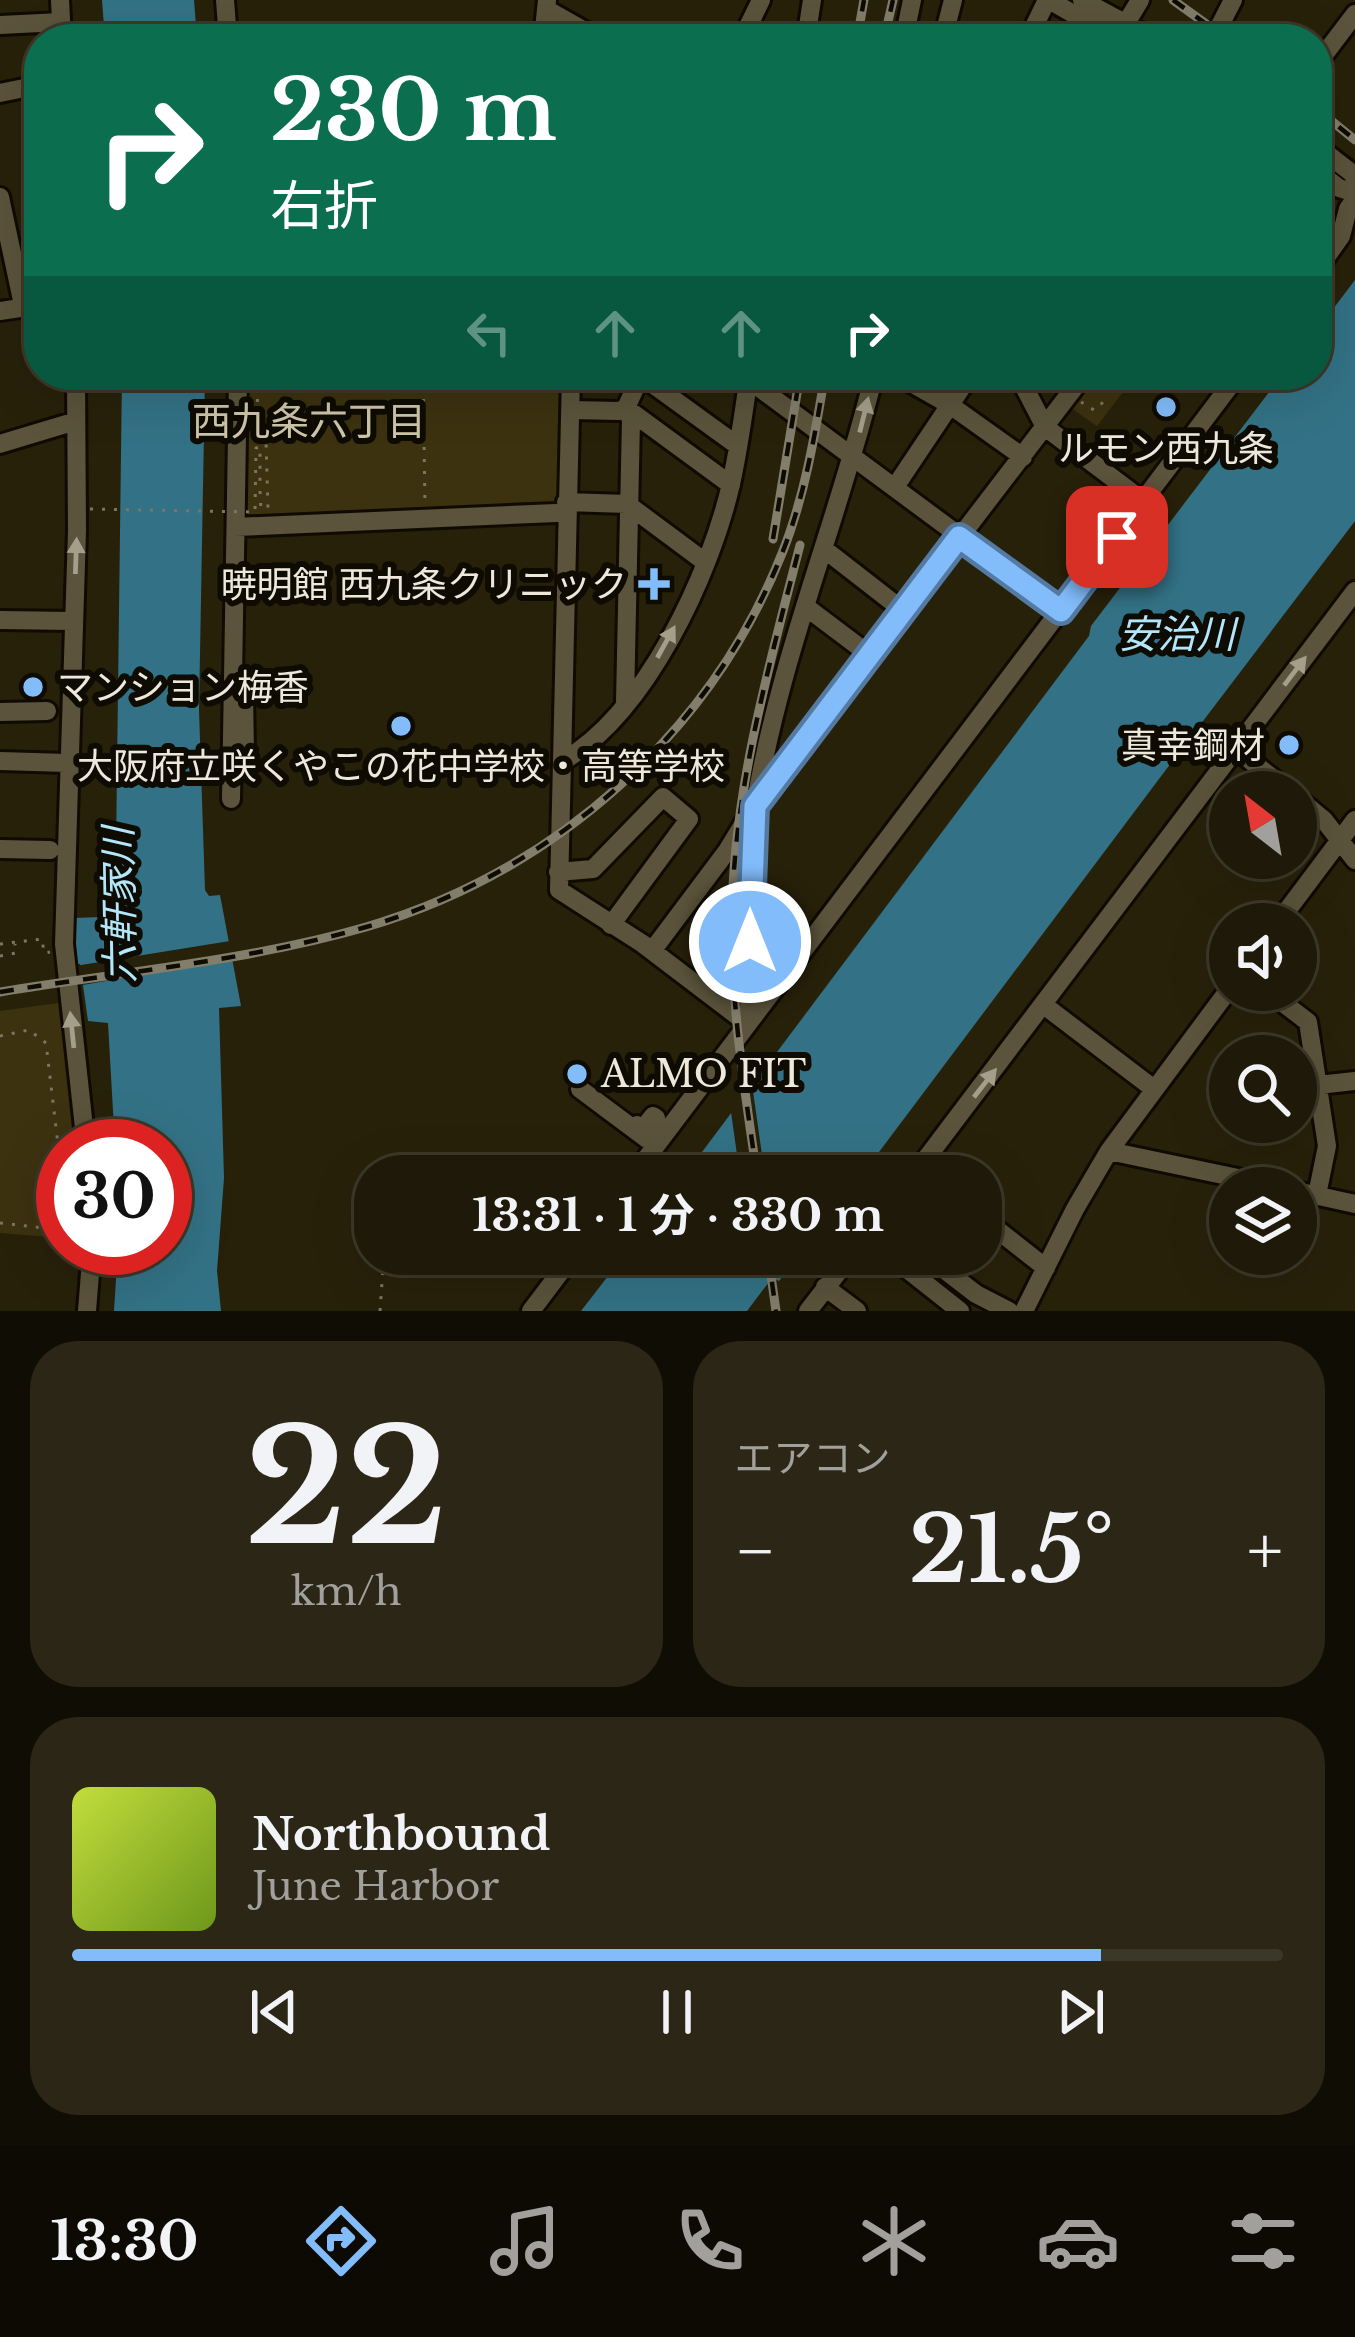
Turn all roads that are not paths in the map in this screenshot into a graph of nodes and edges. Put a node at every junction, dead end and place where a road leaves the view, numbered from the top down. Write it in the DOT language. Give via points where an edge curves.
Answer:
graph roads {
  1 [pos="1048,0"];
  2 [pos="1082,0"];
  3 [pos="546,5"];
  4 [pos="1355,14"];
  5 [pos="576,24"];
  6 [pos="1097,24"];
  7 [pos="1107,24"];
  8 [pos="1332,44"];
  9 [pos="1332,158"];
  10 [pos="1355,180"];
  11 [pos="1355,196"];
  12 [pos="0,197"];
  13 [pos="1332,247"];
  14 [pos="24,281"];
  15 [pos="76,390"];
  16 [pos="238,390"];
  17 [pos="572,390"];
  18 [pos="634,390"];
  19 [pos="661,390"];
  20 [pos="745,390"];
  21 [pos="765,390"];
  22 [pos="870,390"];
  23 [pos="924,390"];
  24 [pos="960,390"];
  25 [pos="1026,390"];
  26 [pos="1073,390"];
  27 [pos="1227,390"];
  28 [pos="950,404"];
  29 [pos="626,408"];
  30 [pos="571,410"];
  31 [pos="76,421"];
  32 [pos="1045,427"];
  33 [pos="2,438"];
  34 [pos="738,446"];
  35 [pos="854,456"];
  36 [pos="1023,457"];
  37 [pos="731,485"];
  38 [pos="895,487"];
  39 [pos="1143,501"];
  40 [pos="627,504"];
  41 [pos="561,508"];
  42 [pos="236,527"];
  43 [pos="959,537"];
  44 [pos="824,549"];
  45 [pos="705,562"];
  46 [pos="1355,591"];
  47 [pos="806,607"];
  48 [pos="1061,611"];
  49 [pos="905,612"];
  50 [pos="0,620"];
  51 [pos="73,621"];
  52 [pos="871,656"];
  53 [pos="232,680"];
  54 [pos="626,703"];
  55 [pos="46,711"];
  56 [pos="0,712"];
  57 [pos="1236,749"];
  58 [pos="245,754"];
  59 [pos="0,761"];
  60 [pos="563,761"];
  61 [pos="67,763"];
  62 [pos="1264,771"];
  63 [pos="231,799"];
  64 [pos="755,806"];
  65 [pos="1317,816"];
  66 [pos="1355,820"];
  67 [pos="1341,838"];
  68 [pos="0,849"];
  69 [pos="50,850"];
  70 [pos="1355,860"];
  71 [pos="558,872"];
  72 [pos="1293,903"];
  73 [pos="611,925"];
  74 [pos="652,951"];
  75 [pos="1045,1006"];
  76 [pos="1213,1011"];
  77 [pos="1294,1011"];
  78 [pos="748,1024"];
  79 [pos="1355,1081"];
  80 [pos="1318,1084"];
  81 [pos="580,1089"];
  82 [pos="1154,1089"];
  83 [pos="83,1119"];
  84 [pos="642,1133"];
  85 [pos="1109,1151"];
  86 [pos="649,1155"];
  87 [pos="934,1155"];
  88 [pos="1209,1172"];
  89 [pos="1317,1195"];
  90 [pos="1355,1204"];
  91 [pos="1002,1233"];
  92 [pos="1046,1268"];
  93 [pos="90,1275"];
  94 [pos="558,1275"];
  95 [pos="835,1275"];
  96 [pos="915,1275"];
  97 [pos="951,1275"];
  98 [pos="825,1287"];
  99 [pos="87,1311"];
  100 [pos="531,1311"];
  101 [pos="808,1311"];
  102 [pos="857,1311"];
  103 [pos="960,1311"];
  104 [pos="1009,1311"];
  105 [pos="1024,1311"];
  1 -- 6 [label="street"];
  2 -- 7 [label="street"];
  3 -- 5 [label="street"];
  4 -- 8 [label="street"];
  9 -- 10 [label="street"];
  11 -- 13 [label="street"];
  12 -- 14 [label="street"];
  15 -- 31 [label="street"];
  16 -- 42 [label="street"];
  17 -- 30 [label="street"];
  18 -- 29 [label="street"];
  19 -- 34 [label="street"];
  20 -- 34 [label="street"];
  21 -- 35 [label="street"];
  35 -- 22 [label="street, one-way"];
  23 -- 28 [label="street"];
  24 -- 28 [label="street"];
  25 -- 32 [label="street"];
  26 -- 32 [label="street"];
  27 -- 39 [label="street"];
  28 -- 36 [label="street"];
  28 -- 38 [label="street"];
  29 -- 30 [label="street"];
  29 -- 37 [label="street"];
  29 -- 40 [label="street"];
  30 -- 41 [label="street"];
  31 -- 33 [label="street"];
  51 -- 31 [label="street, one-way"];
  32 -- 36 [label="street"];
  32 -- 39 [label="street"];
  34 -- 37 [label="street"];
  35 -- 38 [label="street"];
  35 -- 44 [label="street"];
  36 -- 43 [label="street"];
  37 -- 45 [label="street"];
  38 -- 43 [label="street"];
  39 -- 48 [label="street"];
  40 -- 41 [label="street"];
  40 -- 45 [label="street"];
  40 -- 54 [label="street"];
  41 -- 42 [label="street" via="261,519"];
  41 -- 60 [label="street"];
  42 -- 53 [label="street"];
  43 -- 48 [label="street"];
  43 -- 49 [label="street"];
  44 -- 47 [label="street"];
  44 -- 49 [label="street"];
  54 -- 45 [label="street, one-way"];
  57 -- 46 [label="street, one-way"];
  47 -- 52 [label="street"];
  47 -- 64 [label="street"];
  48 -- 78 [label="street"];
  49 -- 52 [label="street"];
  50 -- 51 [label="street"];
  51 -- 61 [label="street"];
  52 -- 64 [label="street"];
  53 -- 58 [label="street" via="244,691"];
  53 -- 63 [label="street"];
  54 -- 60 [label="street"];
  55 -- 56 [label="street"];
  57 -- 62 [label="street"];
  57 -- 75 [label="street"];
  59 -- 61 [label="street"];
  60 -- 71 [label="street"];
  83 -- 61 [label="street, one-way" via="64,944"];
  64 -- 74 [label="street"];
  64 -- 78 [label="street"];
  65 -- 67 [label="street"];
  66 -- 67 [label="street"];
  67 -- 70 [label="street"];
  67 -- 72 [label="street"];
  68 -- 69 [label="street"];
  71 -- 73 [label="street" via="561,895"];
  71 -- 73 [label="street" via="593,869 663,797 689,819"];
  73 -- 74 [label="street"];
  74 -- 78 [label="street"];
  75 -- 82 [label="street"];
  87 -- 75 [label="street, one-way"];
  76 -- 82 [label="street"];
  77 -- 80 [label="street" via="1308,1022"];
  78 -- 86 [label="street"];
  79 -- 80 [label="street"];
  80 -- 89 [label="street" via="1327,1146"];
  81 -- 84 [label="street"];
  82 -- 85 [label="street"];
  85 -- 88 [label="street"];
  85 -- 92 [label="street"];
  89 -- 90 [label="street"];
  91 -- 92 [label="street"];
  92 -- 105 [label="street"];
  93 -- 99 [label="street"];
  94 -- 100 [label="street"];
  95 -- 98 [label="street"];
  96 -- 103 [label="street"];
  97 -- 104 [label="street"];
  98 -- 101 [label="street"];
  98 -- 102 [label="street"];
}
